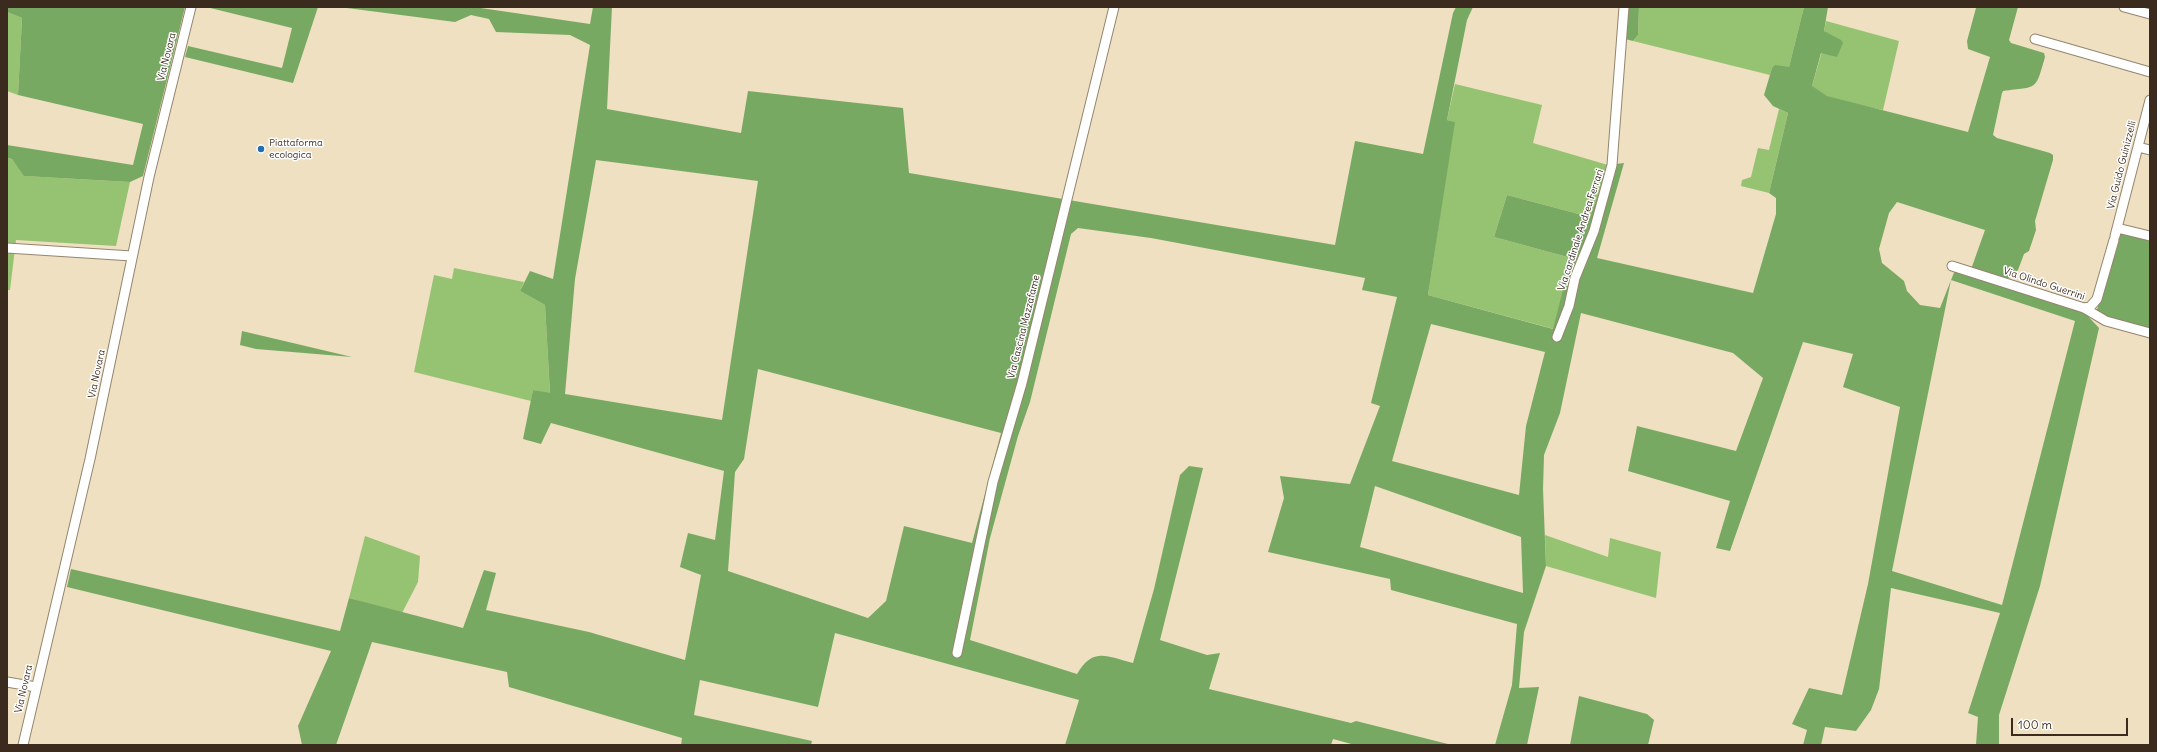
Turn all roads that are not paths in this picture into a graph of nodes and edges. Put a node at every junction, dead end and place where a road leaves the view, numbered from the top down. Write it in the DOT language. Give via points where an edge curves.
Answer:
graph roads {
  1 [pos="191,7"];
  2 [pos="1114,7"];
  3 [pos="1624,7"];
  4 [pos="2124,7"];
  5 [pos="2150,14"];
  6 [pos="2035,39"];
  7 [pos="2150,72"];
  8 [pos="2150,100"];
  9 [pos="2138,147"];
  10 [pos="2150,150"];
  11 [pos="2116,235"];
  12 [pos="2150,236"];
  13 [pos="7,248"];
  14 [pos="132,256"];
  15 [pos="1952,266"];
  16 [pos="2084,308"];
  17 [pos="2150,333"];
  18 [pos="1557,337"];
  19 [pos="956,653"];
  20 [pos="7,682"];
  21 [pos="36,687"];
  22 [pos="22,745"];
  1 -- 14 [label="street, Via Novara"];
  2 -- 19 [label="street, Via Cascina Mazzafame" via="1043,301 994,482"];
  3 -- 18 [label="street, Via cardinale Andrea Ferrari" via="1612,165 1594,231 1575,278 1569,306"];
  4 -- 5 [label="street"];
  6 -- 7 [label="street"];
  8 -- 9 [label="street, Via Guido Guinizzelli"];
  9 -- 10 [label="street"];
  9 -- 11 [label="street, Via Guido Guinizzelli"];
  11 -- 12 [label="street"];
  11 -- 16 [label="street, Via Guido Guinizzelli" via="2097,299 2090,307"];
  13 -- 14 [label="street"];
  14 -- 21 [label="street, Via Novara" via="90,459"];
  15 -- 16 [label="street, Via Olindo Guerrini"];
  16 -- 17 [label="street, Via Olindo Guerrini" via="2106,321"];
  20 -- 21 [label="street"];
  21 -- 22 [label="street, Via Novara"];
}
